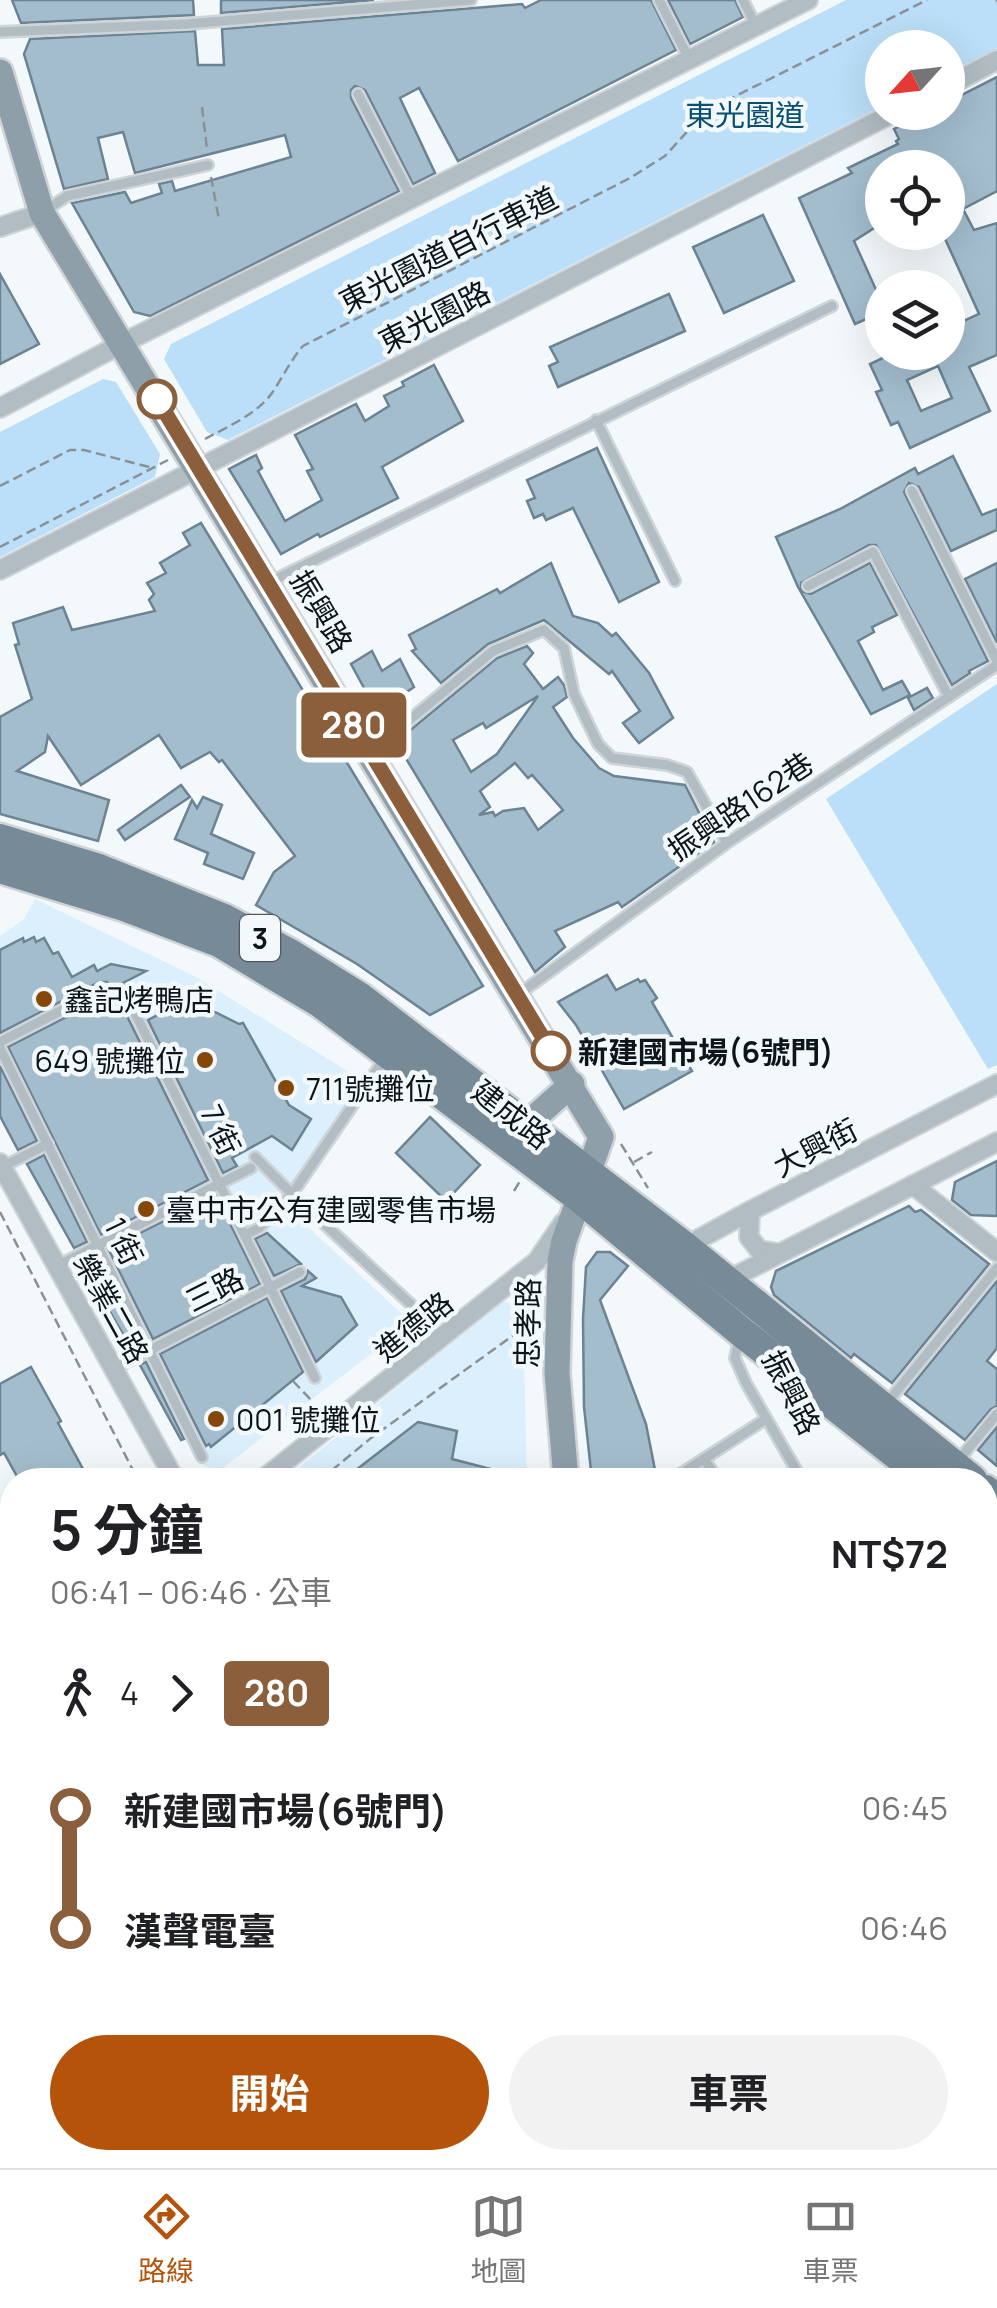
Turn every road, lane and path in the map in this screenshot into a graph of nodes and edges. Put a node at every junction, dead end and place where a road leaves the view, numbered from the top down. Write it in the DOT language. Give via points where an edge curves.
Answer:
graph roads {
  1 [pos="472,0"];
  2 [pos="659,0"];
  3 [pos="743,0"];
  4 [pos="808,0"];
  5 [pos="926,0"];
  6 [pos="756,26"];
  7 [pos="0,32"];
  8 [pos="690,59"];
  9 [pos="997,60"];
  10 [pos="0,72"];
  11 [pos="965,77"];
  12 [pos="358,94"];
  13 [pos="865,127"];
  14 [pos="208,164"];
  15 [pos="412,198"];
  16 [pos="42,214"];
  17 [pos="0,226"];
  18 [pos="832,306"];
  19 [pos="123,343"];
  20 [pos="0,408"];
  21 [pos="596,420"];
  22 [pos="192,458"];
  23 [pos="154,468"];
  24 [pos="0,486"];
  25 [pos="912,491"];
  26 [pos="0,546"];
  27 [pos="0,570"];
  28 [pos="675,581"];
  29 [pos="268,584"];
  30 [pos="808,586"];
  31 [pos="997,663"];
  32 [pos="949,697"];
  33 [pos="370,753"];
  34 [pos="0,838"];
  35 [pos="727,842"];
  36 [pos="0,868"];
  37 [pos="103,990"];
  38 [pos="517,996"];
  39 [pos="134,1012"];
  40 [pos="0,1045"];
  41 [pos="390,1052"];
  42 [pos="572,1084"];
  43 [pos="997,1084"];
  44 [pos="525,1126"];
  45 [pos="997,1142"];
  46 [pos="48,1144"];
  47 [pos="652,1152"];
  48 [pos="632,1163"];
  49 [pos="1,1165"];
  50 [pos="220,1184"];
  51 [pos="585,1185"];
  52 [pos="913,1185"];
  53 [pos="292,1194"];
  54 [pos="750,1211"];
  55 [pos="0,1212"];
  56 [pos="244,1235"];
  57 [pos="98,1246"];
  58 [pos="997,1252"];
  59 [pos="777,1254"];
  60 [pos="675,1258"];
  61 [pos="57,1266"];
  62 [pos="997,1268"];
  63 [pos="300,1272"];
  64 [pos="726,1282"];
  65 [pos="271,1288"];
  66 [pos="522,1329"];
  67 [pos="740,1332"];
  68 [pos="441,1338"];
  69 [pos="150,1350"];
  70 [pos="114,1369"];
  71 [pos="315,1378"];
  72 [pos="293,1380"];
  73 [pos="311,1400"];
  74 [pos="882,1409"];
  75 [pos="997,1414"];
  76 [pos="766,1419"];
  77 [pos="202,1457"];
  78 [pos="704,1458"];
  79 [pos="132,1468"];
  80 [pos="168,1468"];
  81 [pos="277,1468"];
  82 [pos="335,1468"];
  83 [pos="565,1468"];
  84 [pos="689,1468"];
  85 [pos="710,1468"];
  86 [pos="795,1468"];
  87 [pos="938,1468"];
  88 [pos="942,1468"];
  89 [pos="956,1468"];
  1 -- 7 [label="lane"];
  2 -- 8 [label="lane"];
  3 -- 6 [label="lane"];
  4 -- 6 [label="street"];
  5 -- 22 [label="path, 東光園道自行車道" via="706,111 665,156 630,178 303,346 270,396"];
  6 -- 8 [label="street"];
  8 -- 15 [label="street"];
  9 -- 11 [label="street"];
  10 -- 16 [label="main road, 振興路"];
  12 -- 15 [label="lane"];
  13 -- 22 [label="street, 東光園路"];
  14 -- 16 [label="lane" via="67,196"];
  15 -- 19 [label="street"];
  16 -- 17 [label="street"];
  16 -- 19 [label="main road, 振興路"];
  18 -- 21 [label="lane"];
  19 -- 20 [label="street"];
  19 -- 22 [label="main road, 振興路"];
  21 -- 28 [label="lane"];
  21 -- 29 [label="lane"];
  22 -- 23 [label="path, 東光園道自行車道"];
  22 -- 27 [label="street, 東光園路"];
  22 -- 29 [label="main road, 振興路"];
  23 -- 24 [label="path" via="70,450"];
  23 -- 26 [label="path, 東光園道自行車道"];
  25 -- 31 [label="lane"];
  29 -- 33 [label="main road, 振興路"];
  30 -- 32 [label="lane" via="873,552"];
  31 -- 32 [label="lane, 振興路162巷"];
  32 -- 35 [label="lane, 振興路162巷"];
  33 -- 35 [label="lane" via="492,651 544,630 564,648 574,694 598,744 612,758 687,772"];
  33 -- 38 [label="main road, 振興路"];
  34 -- 44 [label="main road, 建成路 / 3" via="178,899 290,954 382,1013"];
  35 -- 38 [label="lane, 振興路162巷"];
  36 -- 41 [label="main road, 建成路 / 3" via="219,942"];
  37 -- 40 [label="lane"];
  38 -- 42 [label="main road, 振興路"];
  39 -- 50 [label="lane, 7 街"];
  40 -- 46 [label="lane, 1 街"];
  41 -- 51 [label="main road, 建成路 / 3"];
  41 -- 53 [label="lane"];
  42 -- 44 [label="main road"];
  42 -- 51 [label="main road, 振興路" via="601,1137"];
  43 -- 54 [label="street, 大興街"];
  44 -- 51 [label="main road, 建成路 / 3"];
  45 -- 52 [label="street"];
  46 -- 49 [label="lane"];
  46 -- 57 [label="lane, 1 街"];
  47 -- 48 [label="path"];
  49 -- 61 [label="street, 樂業二路"];
  50 -- 53 [label="lane" via="253,1163"];
  50 -- 56 [label="lane, 7 街"];
  50 -- 57 [label="lane"];
  51 -- 60 [label="main road, 建成路 / 3"];
  51 -- 60 [label="main road, 建成路 / 3" via="634,1203"];
  51 -- 68 [label="street, 進德路" via="538,1262"];
  51 -- 83 [label="main road, 忠孝路" via="564,1241 558,1305"];
  52 -- 58 [label="street"];
  52 -- 59 [label="street"];
  53 -- 56 [label="lane"];
  53 -- 68 [label="lane"];
  54 -- 59 [label="street" via="749,1237 758,1250"];
  54 -- 60 [label="street, 大興街"];
  55 -- 79 [label="path"];
  56 -- 65 [label="lane, 7 街"];
  57 -- 61 [label="lane"];
  57 -- 69 [label="lane, 1 街"];
  59 -- 64 [label="street"];
  60 -- 64 [label="main road, 建成路 / 3"];
  60 -- 67 [label="main road, 建成路 / 3"];
  61 -- 70 [label="street, 樂業二路"];
  62 -- 74 [label="lane"];
  63 -- 65 [label="lane, 三路"];
  64 -- 74 [label="main road, 建成路 / 3"];
  65 -- 69 [label="lane, 三路"];
  65 -- 71 [label="lane, 7 街"];
  66 -- 82 [label="path"];
  67 -- 76 [label="lane, 振興路" via="735,1358"];
  67 -- 87 [label="main road, 建成路 / 3"];
  68 -- 81 [label="street, 進德路"];
  69 -- 70 [label="lane, 三路"];
  69 -- 77 [label="lane, 1 街"];
  70 -- 80 [label="street, 樂業二路"];
  72 -- 73 [label="path"];
  74 -- 88 [label="main road, 建成路 / 3"];
  75 -- 89 [label="lane"];
  76 -- 78 [label="lane"];
  76 -- 86 [label="lane, 振興路"];
  78 -- 84 [label="lane"];
  78 -- 85 [label="lane"];
}
